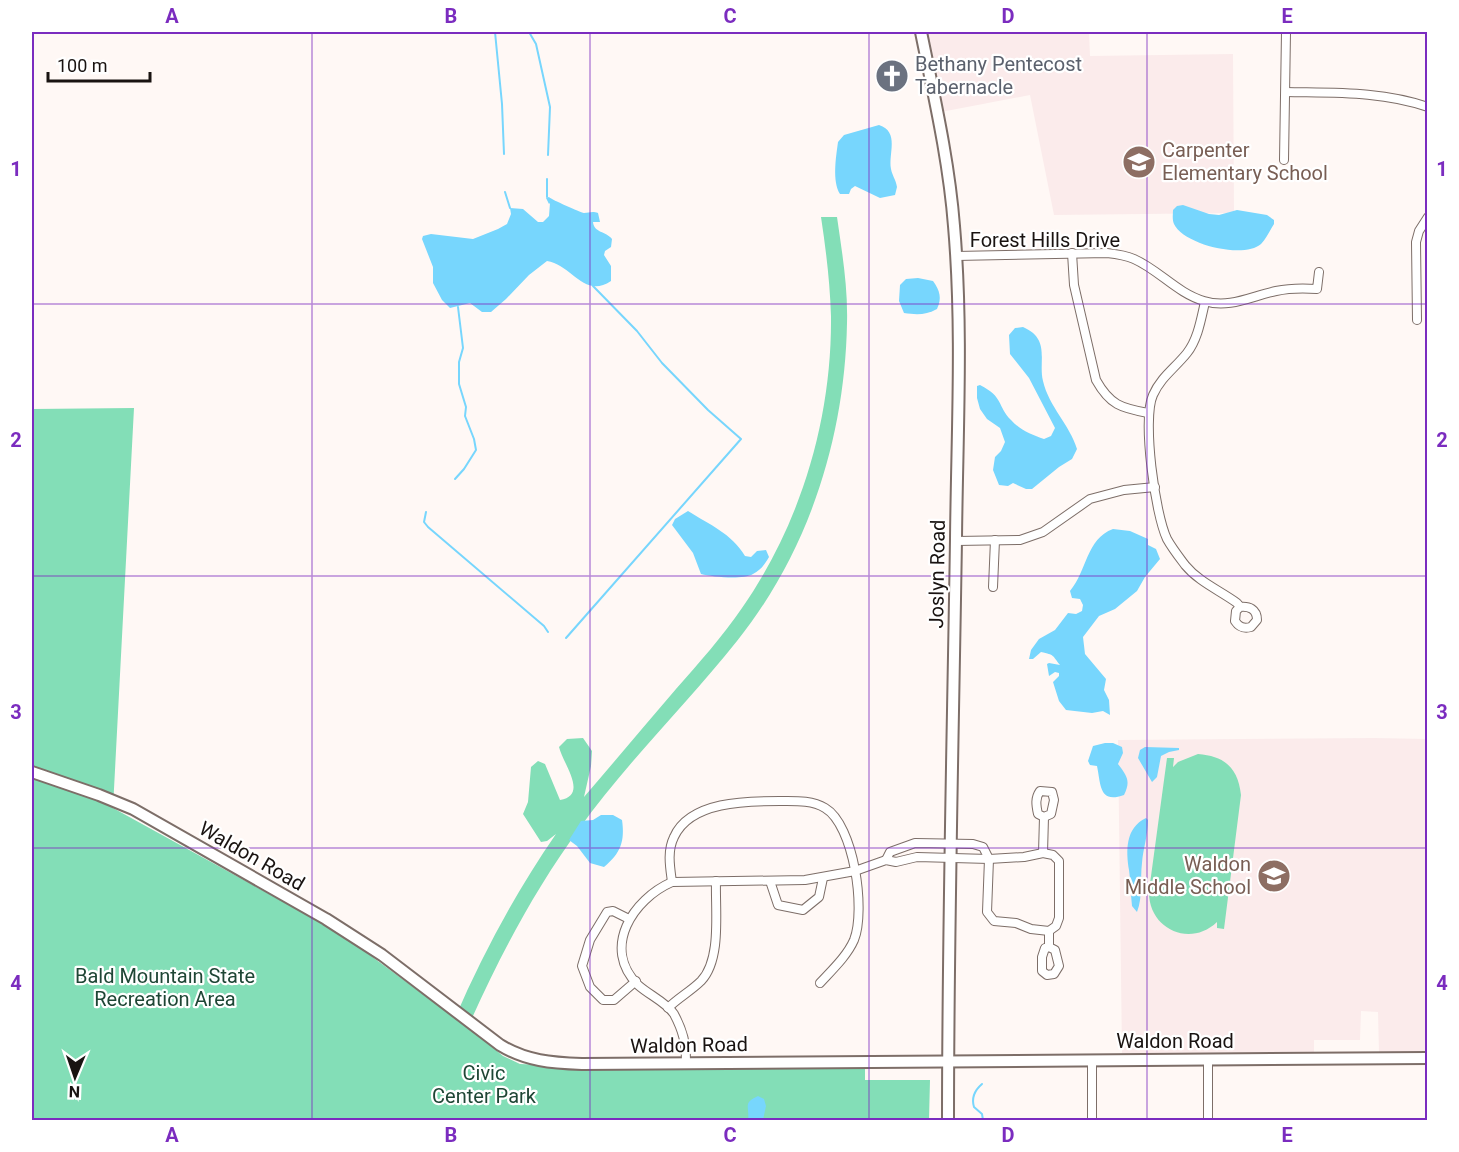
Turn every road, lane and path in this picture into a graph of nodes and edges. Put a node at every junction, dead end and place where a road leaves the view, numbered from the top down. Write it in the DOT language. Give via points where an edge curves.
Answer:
graph roads {
  1 [pos="921,32"];
  2 [pos="1286,32"];
  3 [pos="1286,92"];
  4 [pos="1428,107"];
  5 [pos="1284,160"];
  6 [pos="1428,217"];
  7 [pos="1072,253"];
  8 [pos="956,256"];
  9 [pos="1319,272"];
  10 [pos="1205,302"];
  11 [pos="1417,320"];
  12 [pos="1148,413"];
  13 [pos="1155,488"];
  14 [pos="995,540"];
  15 [pos="956,541"];
  16 [pos="993,587"];
  17 [pos="1240,607"];
  18 [pos="32,772"];
  19 [pos="1044,817"];
  20 [pos="915,843"];
  21 [pos="949,843"];
  22 [pos="1043,853"];
  23 [pos="917,857"];
  24 [pos="949,857"];
  25 [pos="989,859"];
  26 [pos="885,860"];
  27 [pos="855,871"];
  28 [pos="823,878"];
  29 [pos="716,881"];
  30 [pos="770,881"];
  31 [pos="672,882"];
  32 [pos="629,919"];
  33 [pos="1049,931"];
  34 [pos="1049,947"];
  35 [pos="636,981"];
  36 [pos="820,983"];
  37 [pos="668,1008"];
  38 [pos="1428,1058"];
  39 [pos="1208,1059"];
  40 [pos="948,1060"];
  41 [pos="1092,1060"];
  42 [pos="686,1062"];
  43 [pos="948,1120"];
  44 [pos="1092,1120"];
  45 [pos="1208,1120"];
  1 -- 8 [label="street, Joslyn Road" via="948,177"];
  2 -- 3 [label="street"];
  3 -- 4 [label="street" via="1380,96"];
  3 -- 5 [label="street"];
  6 -- 11 [label="street" via="1419,231 1415,251"];
  7 -- 8 [label="street, Forest Hills Drive"];
  7 -- 10 [label="street, Forest Hills Drive" via="1133,258"];
  7 -- 12 [label="street" via="1074,285 1096,380 1113,403"];
  8 -- 15 [label="street, Joslyn Road"];
  9 -- 10 [label="street, Forest Hills Drive" via="1317,289 1298,287 1228,303"];
  10 -- 12 [label="street" via="1194,343 1160,381"];
  12 -- 13 [label="street"];
  13 -- 14 [label="street" via="1101,494 1043,532 1020,540"];
  13 -- 17 [label="street" via="1160,516 1174,549 1195,575"];
  14 -- 15 [label="street"];
  14 -- 16 [label="street"];
  15 -- 21 [label="street, Joslyn Road"];
  18 -- 42 [label="street, Waldon Road" via="133,809 306,908 364,942 481,1032 515,1053 554,1063"];
  19 -- 22 [label="street"];
  20 -- 21 [label="street"];
  20 -- 23 [label="street"];
  20 -- 26 [label="street" via="890,852"];
  21 -- 24 [label="street, Joslyn Road"];
  21 -- 25 [label="street" via="984,847"];
  22 -- 25 [label="street"];
  22 -- 33 [label="street" via="1056,857 1059,864 1059,918"];
  23 -- 24 [label="street"];
  23 -- 26 [label="street" via="897,862"];
  24 -- 25 [label="street"];
  24 -- 40 [label="street, Joslyn Road"];
  25 -- 33 [label="street" via="987,912 991,918"];
  26 -- 27 [label="street"];
  27 -- 28 [label="street"];
  27 -- 31 [label="street" via="848,844 831,812 822,806 805,801 733,803 697,814 680,827 669,855"];
  27 -- 36 [label="street" via="859,913 854,939"];
  28 -- 30 [label="street"];
  28 -- 30 [label="street" via="819,897 803,910 778,905"];
  29 -- 30 [label="street"];
  29 -- 31 [label="street"];
  29 -- 37 [label="street" via="712,964 700,981"];
  31 -- 32 [label="street" via="645,898"];
  32 -- 35 [label="street" via="622,950"];
  32 -- 35 [label="street" via="607,912 582,966 590,987 603,1000 614,1000"];
  33 -- 34 [label="street"];
  35 -- 37 [label="street"];
  37 -- 42 [label="street" via="683,1032"];
  38 -- 39 [label="street, Waldon Road"];
  39 -- 41 [label="street, Waldon Road"];
  39 -- 45 [label="street"];
  40 -- 41 [label="street, Waldon Road"];
  40 -- 42 [label="street, Waldon Road"];
  40 -- 43 [label="street, Joslyn Road"];
  41 -- 44 [label="street"];
}
